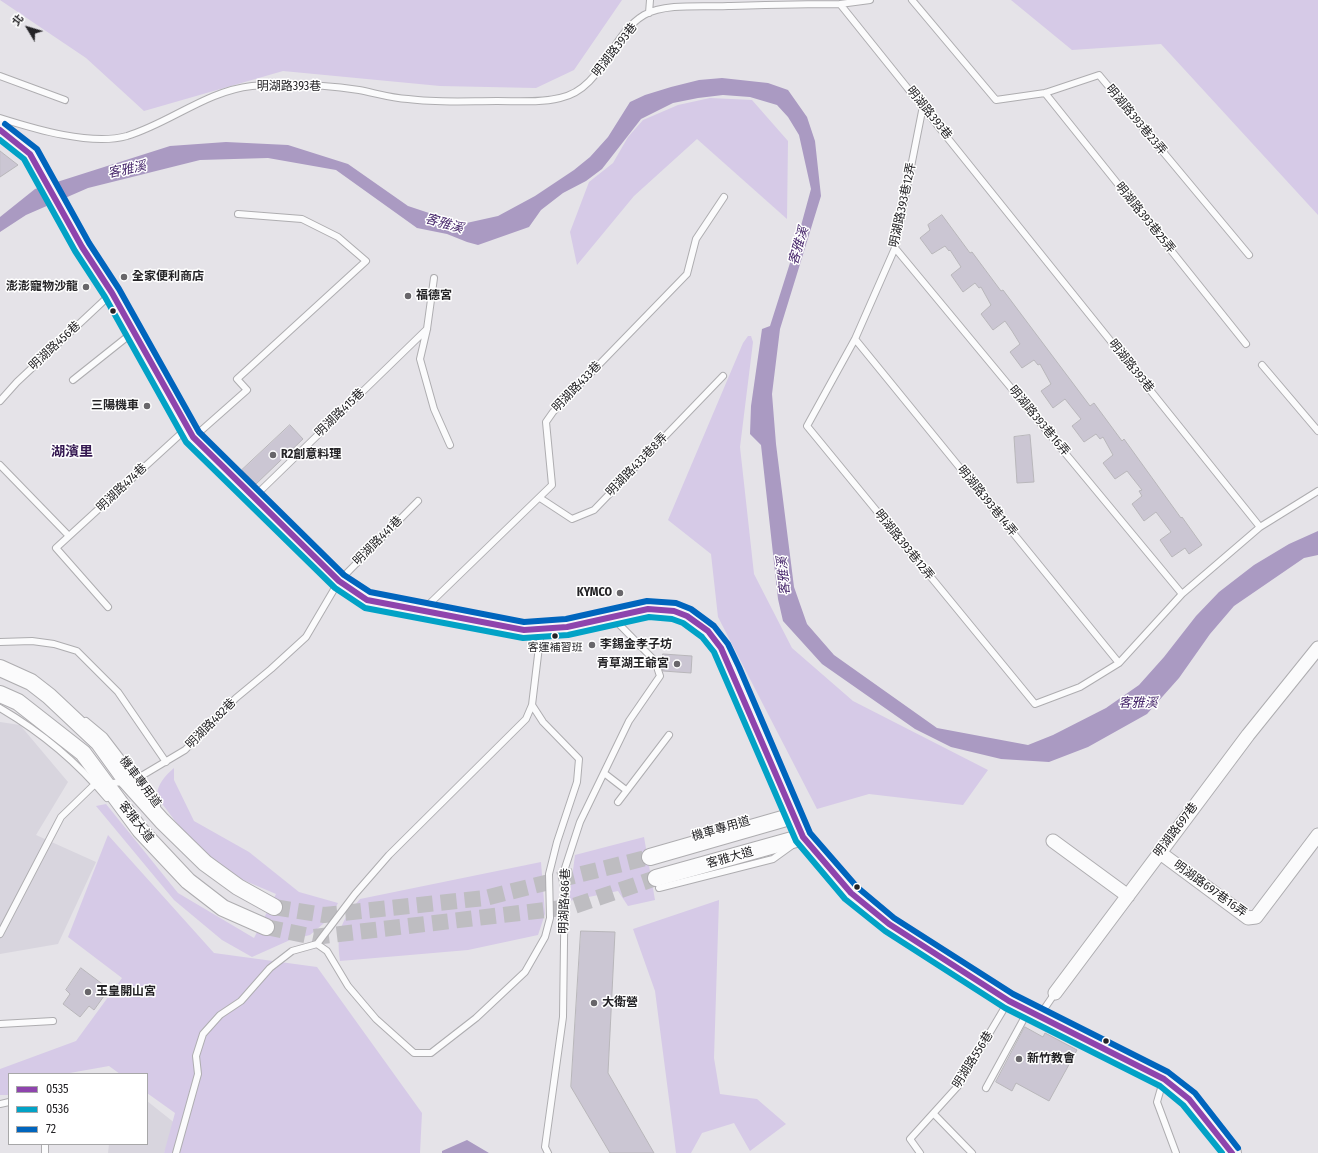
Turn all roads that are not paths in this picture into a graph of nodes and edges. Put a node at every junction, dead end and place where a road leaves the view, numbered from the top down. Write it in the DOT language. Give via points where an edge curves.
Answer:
graph roads {
  1 [pos="650,0"];
  2 [pos="870,0"];
  3 [pos="912,0"];
  4 [pos="840,4"];
  5 [pos="649,13"];
  6 [pos="0,76"];
  7 [pos="1045,93"];
  8 [pos="65,100"];
  9 [pos="923,106"];
  10 [pos="0,118"];
  11 [pos="0,130"];
  12 [pos="724,197"];
  13 [pos="238,214"];
  14 [pos="895,248"];
  15 [pos="1249,255"];
  16 [pos="434,278"];
  17 [pos="112,293"];
  18 [pos="427,329"];
  19 [pos="133,332"];
  20 [pos="855,339"];
  21 [pos="1246,344"];
  22 [pos="1262,365"];
  23 [pos="723,376"];
  24 [pos="73,380"];
  25 [pos="0,401"];
  26 [pos="1318,431"];
  27 [pos="190,432"];
  28 [pos="450,445"];
  29 [pos="0,465"];
  30 [pos="1318,491"];
  31 [pos="254,498"];
  32 [pos="540,498"];
  33 [pos="418,501"];
  34 [pos="1260,527"];
  35 [pos="69,536"];
  36 [pos="339,581"];
  37 [pos="1182,594"];
  38 [pos="108,607"];
  39 [pos="422,611"];
  40 [pos="612,617"];
  41 [pos="541,629"];
  42 [pos="0,642"];
  43 [pos="1318,648"];
  44 [pos="1119,663"];
  45 [pos="0,666"];
  46 [pos="0,694"];
  47 [pos="532,705"];
  48 [pos="0,708"];
  49 [pos="17,710"];
  50 [pos="669,735"];
  51 [pos="166,762"];
  52 [pos="604,773"];
  53 [pos="133,780"];
  54 [pos="101,784"];
  55 [pos="626,790"];
  56 [pos="618,802"];
  57 [pos="793,816"];
  58 [pos="1318,835"];
  59 [pos="803,837"];
  60 [pos="1053,841"];
  61 [pos="1159,852"];
  62 [pos="651,853"];
  63 [pos="658,883"];
  64 [pos="1128,896"];
  65 [pos="276,904"];
  66 [pos="261,929"];
  67 [pos="0,934"];
  68 [pos="317,944"];
  69 [pos="1055,993"];
  70 [pos="1009,1001"];
  71 [pos="1034,1014"];
  72 [pos="53,1021"];
  73 [pos="0,1024"];
  74 [pos="1164,1079"];
  75 [pos="986,1088"];
  76 [pos="934,1114"];
  77 [pos="176,1153"];
  78 [pos="548,1153"];
  79 [pos="920,1153"];
  80 [pos="972,1153"];
  81 [pos="1176,1153"];
  82 [pos="1232,1153"];
  1 -- 5 [label="lane"];
  2 -- 4 [label="lane"];
  3 -- 7 [label="lane, 明湖路393巷23弄" via="996,100"];
  4 -- 5 [label="lane, 明湖路393巷" via="680,7"];
  4 -- 9 [label="lane, 明湖路393巷"];
  5 -- 10 [label="lane, 明湖路393巷" via="630,28 590,83 571,96 559,98 531,102 435,101 408,100 358,90 324,87 250,87 227,91 129,135 105,139 42,130"];
  6 -- 8 [label="lane"];
  7 -- 15 [label="lane, 明湖路393巷23弄" via="1099,75"];
  7 -- 21 [label="lane, 明湖路393巷25弄"];
  9 -- 14 [label="lane, 明湖路393巷12弄"];
  9 -- 34 [label="lane, 明湖路393巷"];
  11 -- 17 [label="main road" via="30,154 82,247"];
  12 -- 32 [label="lane, 明湖路433巷" via="696,239 687,274 546,422 552,485"];
  13 -- 27 [label="lane, 明湖路474巷" via="302,219 338,237 366,261 237,378 246,390"];
  14 -- 20 [label="lane, 明湖路393巷12弄"];
  14 -- 37 [label="lane, 明湖路393巷16弄"];
  16 -- 18 [label="lane"];
  17 -- 19 [label="main road"];
  17 -- 25 [label="lane, 明湖路456巷"];
  18 -- 28 [label="lane" via="420,359 434,409"];
  18 -- 31 [label="lane, 明湖路415巷"];
  19 -- 24 [label="lane"];
  19 -- 27 [label="main road"];
  20 -- 44 [label="lane, 明湖路393巷14弄"];
  20 -- 44 [label="lane, 明湖路393巷12弄" via="807,426 1035,704 1080,687"];
  22 -- 26 [label="lane"];
  23 -- 32 [label="lane, 明湖路433巷8弄" via="594,510 572,519"];
  27 -- 31 [label="main road"];
  27 -- 35 [label="lane, 明湖路474巷"];
  29 -- 35 [label="lane"];
  30 -- 34 [label="lane, 明湖路393巷12弄"];
  31 -- 36 [label="main road"];
  32 -- 39 [label="lane, 明湖路433巷"];
  33 -- 36 [label="lane, 明湖路441巷"];
  34 -- 37 [label="lane, 明湖路393巷12弄"];
  35 -- 38 [label="lane, 明湖路474巷" via="56,548"];
  36 -- 39 [label="main road" via="367,600"];
  36 -- 51 [label="lane, 明湖路482巷" via="306,637 236,698 185,750"];
  37 -- 44 [label="lane, 明湖路393巷12弄"];
  39 -- 41 [label="main road" via="524,630"];
  40 -- 41 [label="main road" via="567,627"];
  40 -- 52 [label="lane, 明湖路486巷" via="655,661 660,676 629,720"];
  40 -- 57 [label="main road" via="648,609 667,610 687,616 708,631 721,648 732,670"];
  41 -- 47 [label="lane"];
  42 -- 51 [label="lane" via="32,640 77,651 118,692"];
  43 -- 61 [label="street, 明湖路697巷"];
  45 -- 53 [label="street, 客雅大道" via="32,681 99,743"];
  46 -- 49 [label="street, 客雅大道"];
  47 -- 68 [label="lane" via="526,719 389,855"];
  47 -- 68 [label="lane" via="543,722 580,760 577,782 549,874 550,918 546,937 525,972 476,1018 431,1053 414,1053 376,1019 348,986 327,951"];
  48 -- 49 [label="lane"];
  49 -- 54 [label="street, 客雅大道" via="83,753"];
  50 -- 55 [label="lane"];
  51 -- 53 [label="lane, 明湖路482巷"];
  52 -- 55 [label="lane"];
  52 -- 78 [label="lane, 明湖路486巷" via="580,822 565,868 563,1017 545,1147"];
  53 -- 54 [label="lane, 明湖路482巷"];
  53 -- 65 [label="street, 客雅大道" via="162,821 205,863 238,887"];
  54 -- 66 [label="street, 客雅大道" via="188,881 223,908"];
  54 -- 67 [label="lane" via="61,817"];
  55 -- 56 [label="lane"];
  57 -- 59 [label="main road"];
  57 -- 62 [label="street, 客雅大道"];
  58 -- 61 [label="street, 明湖路697巷16弄" via="1256,917 1248,918"];
  59 -- 63 [label="street, 客雅大道"];
  59 -- 70 [label="main road" via="851,893 889,924"];
  60 -- 64 [label="street"];
  61 -- 64 [label="street, 明湖路697巷"];
  64 -- 69 [label="street, 明湖路697巷"];
  68 -- 77 [label="lane" via="292,951 270,968 241,1001 220,1015 203,1034 196,1056 198,1074"];
  69 -- 71 [label="lane, 明湖路697巷"];
  70 -- 71 [label="main road"];
  70 -- 76 [label="lane, 明湖路556巷" via="958,1086"];
  71 -- 74 [label="main road"];
  71 -- 75 [label="lane, 明湖路697巷"];
  72 -- 73 [label="lane"];
  74 -- 81 [label="lane" via="1157,1102"];
  74 -- 82 [label="main road" via="1189,1098"];
  76 -- 79 [label="lane, 明湖路556巷" via="910,1140"];
  76 -- 80 [label="lane"];
}
